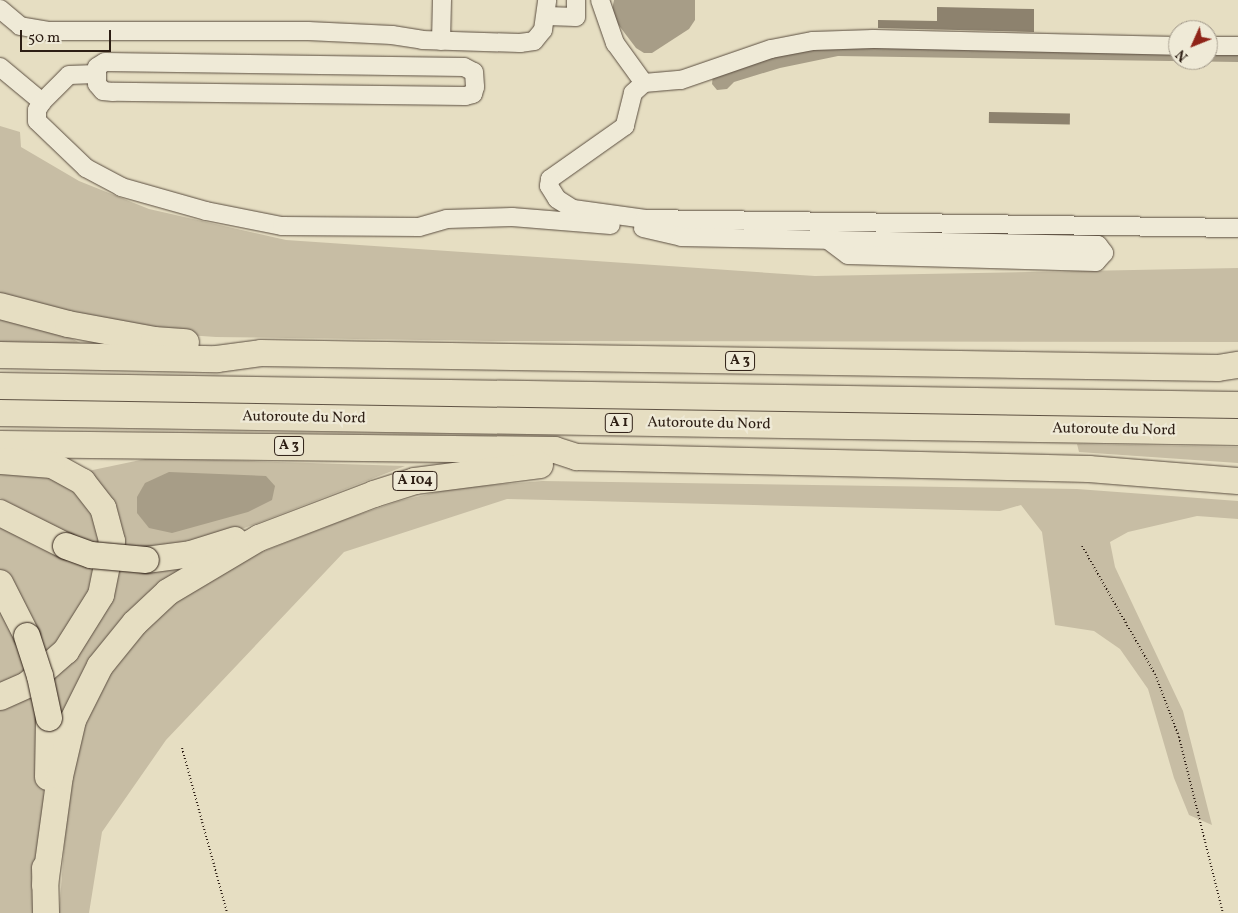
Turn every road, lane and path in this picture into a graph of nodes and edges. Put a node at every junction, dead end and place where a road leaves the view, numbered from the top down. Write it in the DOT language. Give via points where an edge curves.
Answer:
graph roads {
  1 [pos="442,0"];
  2 [pos="576,0"];
  3 [pos="600,0"];
  4 [pos="547,8"];
  5 [pos="0,9"];
  6 [pos="441,41"];
  7 [pos="1168,46"];
  8 [pos="1218,46"];
  9 [pos="1238,46"];
  10 [pos="0,67"];
  11 [pos="96,74"];
  12 [pos="644,83"];
  13 [pos="42,102"];
  14 [pos="644,224"];
  15 [pos="1238,228"];
  16 [pos="828,240"];
  17 [pos="0,306"];
  18 [pos="261,353"];
  19 [pos="0,355"];
  20 [pos="1231,369"];
  21 [pos="0,386"];
  22 [pos="1238,405"];
  23 [pos="0,413"];
  24 [pos="1238,432"];
  25 [pos="0,444"];
  26 [pos="577,457"];
  27 [pos="0,461"];
  28 [pos="1238,481"];
  29 [pos="0,513"];
  30 [pos="259,538"];
  31 [pos="1082,546"];
  32 [pos="0,583"];
  33 [pos="0,697"];
  34 [pos="182,748"];
  35 [pos="45,885"];
  36 [pos="46,913"];
  37 [pos="227,913"];
  38 [pos="1223,913"];
  1 -- 6 [label="lane"];
  2 -- 4 [label="lane" via="576,17"];
  3 -- 12 [label="lane" via="615,43"];
  4 -- 6 [label="lane" via="544,30 534,40"];
  5 -- 6 [label="lane" via="20,26 47,31 308,31"];
  7 -- 12 [label="lane" via="873,39 813,41 771,49 681,80"];
  8 -- 9 [label="lane"];
  10 -- 13 [label="lane"];
  11 -- 11 [label="lane" via="99,88 113,92 465,96 473,94 475,87 474,72 464,66 105,62 99,65"];
  11 -- 13 [label="lane" via="69,75"];
  12 -- 14 [label="lane" via="633,93 625,126 550,178 549,186 557,199 573,209"];
  13 -- 14 [label="lane" via="37,110 37,121 86,168 120,187 206,211 282,226 419,227 447,219 512,218"];
  14 -- 15 [label="lane"];
  14 -- 16 [label="lane" via="682,237"];
  16 -- 16 [label="lane" via="1098,245 1104,253 1096,262 848,255"];
  17 -- 18 [label="highway" via="68,324 154,340 217,344"];
  18 -- 19 [label="highway, A 3" via="217,359"];
  18 -- 20 [label="highway, A 3"];
  21 -- 22 [label="highway, Autoroute du Nord / A 1"];
  23 -- 24 [label="highway, Autoroute du Nord / A 1"];
  25 -- 26 [label="highway, A 3" via="555,450"];
  26 -- 28 [label="highway, A 3" via="1089,469"];
  26 -- 30 [label="highway, A 104" via="569,463 511,467 415,481"];
  27 -- 33 [label="highway" via="52,465 83,482 103,508 112,541 101,596 66,651 27,685"];
  29 -- 30 [label="highway, A 104, bridge" via="66,546 91,554 146,560 190,554 240,538"];
  30 -- 35 [label="highway" via="168,592 135,623 100,666 73,720 60,776"];
  31 -- 38 [label="path" via="1155,674 1178,737"];
  32 -- 35 [label="highway, bridge" via="27,636 49,718"];
  34 -- 37 [label="path"];
  35 -- 36 [label="highway"];
}
